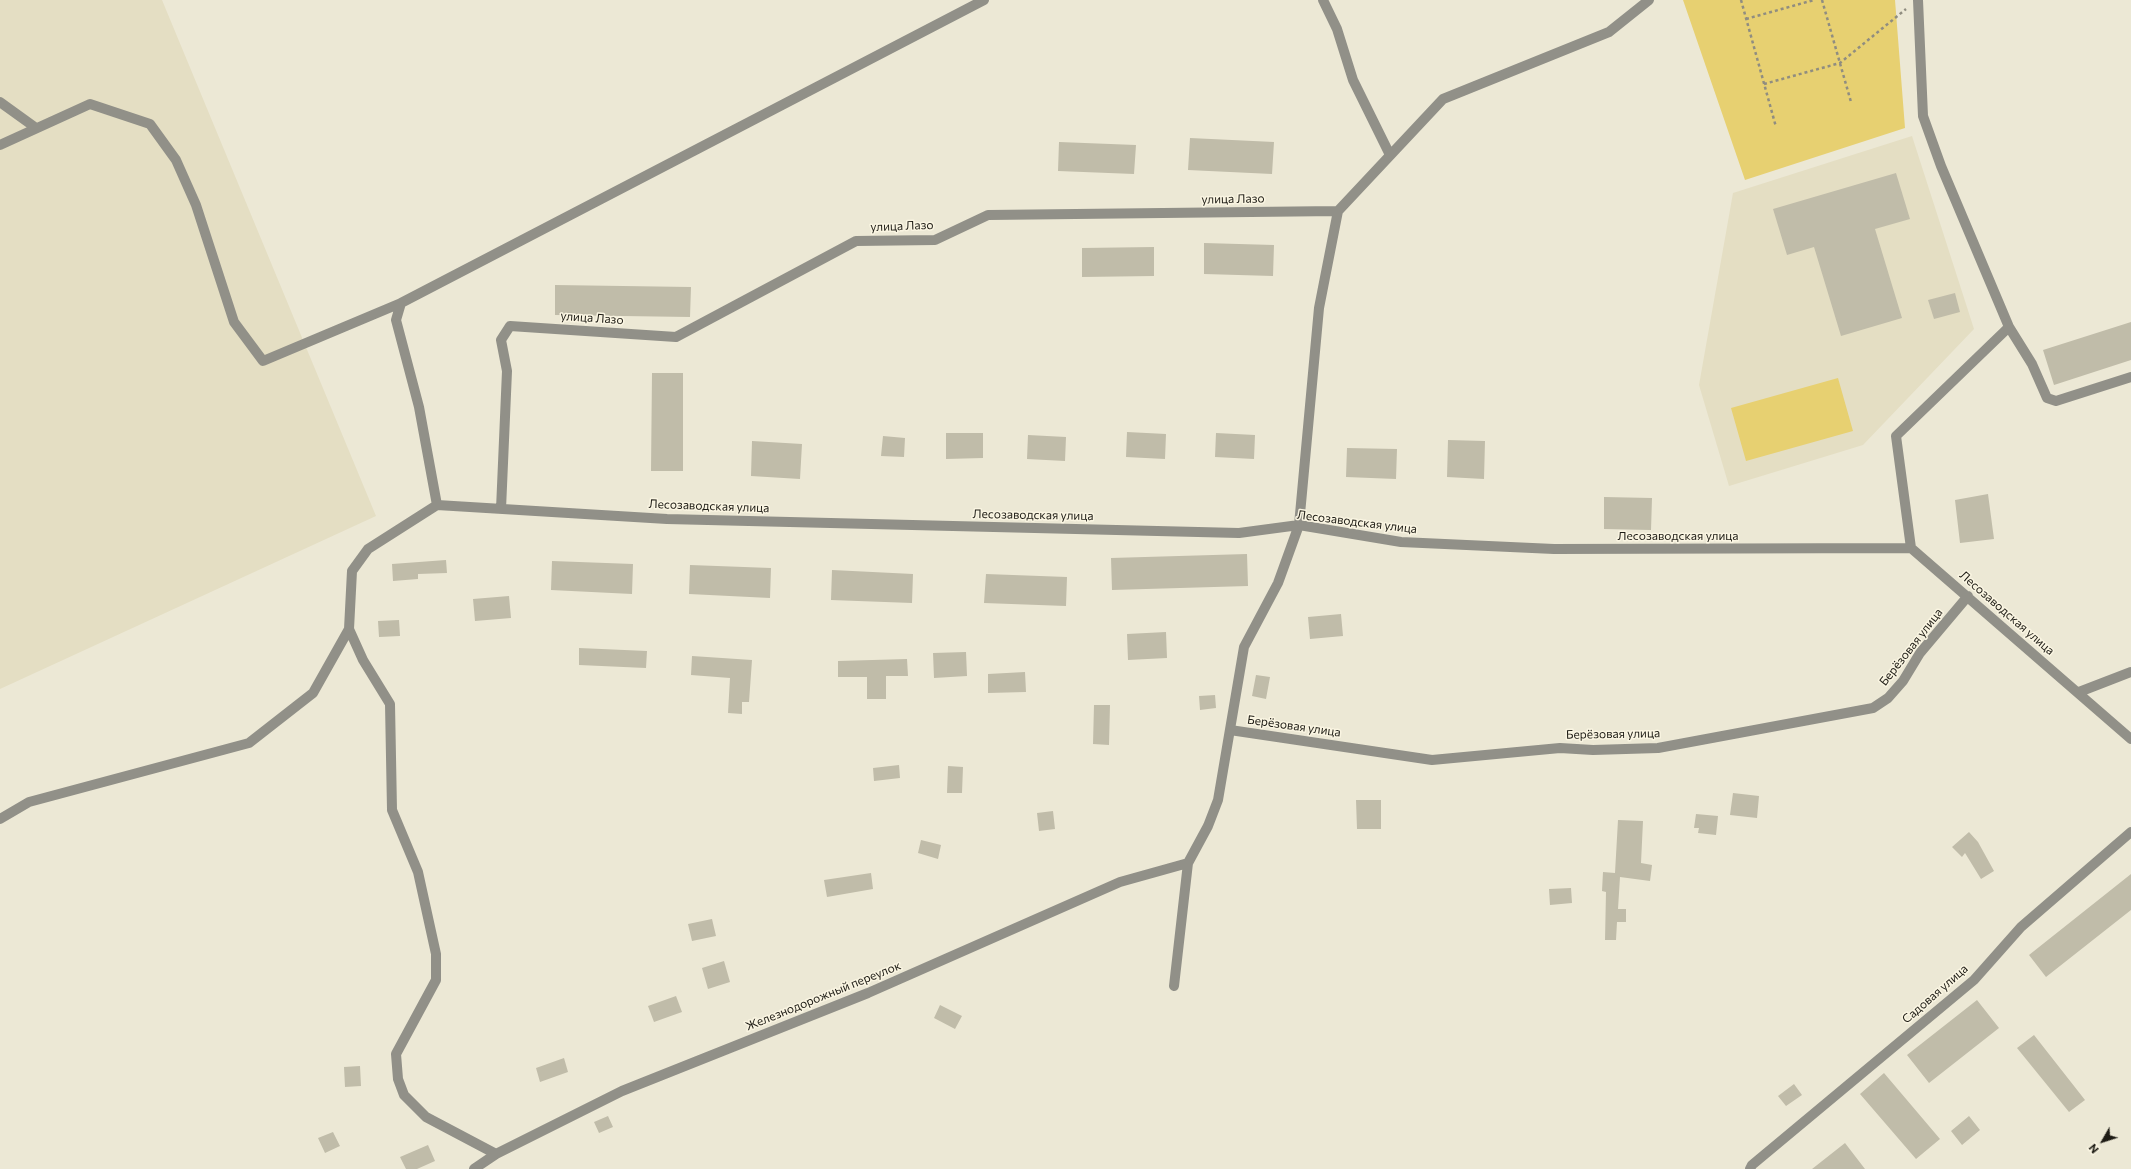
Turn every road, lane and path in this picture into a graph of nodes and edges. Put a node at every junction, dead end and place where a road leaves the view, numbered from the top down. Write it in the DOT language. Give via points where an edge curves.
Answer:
graph roads {
  1 [pos="984,0"];
  2 [pos="1323,0"];
  3 [pos="1649,0"];
  4 [pos="1741,0"];
  5 [pos="1814,0"];
  6 [pos="1822,0"];
  7 [pos="1915,2"];
  8 [pos="1746,19"];
  9 [pos="1840,63"];
  10 [pos="1764,84"];
  11 [pos="0,102"];
  12 [pos="1851,102"];
  13 [pos="1776,127"];
  14 [pos="36,128"];
  15 [pos="0,145"];
  16 [pos="1390,155"];
  17 [pos="1338,211"];
  18 [pos="401,303"];
  19 [pos="2009,327"];
  20 [pos="2131,377"];
  21 [pos="437,505"];
  22 [pos="501,509"];
  23 [pos="1299,525"];
  24 [pos="1912,548"];
  25 [pos="1968,596"];
  26 [pos="349,629"];
  27 [pos="2131,672"];
  28 [pos="2079,692"];
  29 [pos="1230,730"];
  30 [pos="2131,739"];
  31 [pos="0,819"];
  32 [pos="2131,832"];
  33 [pos="1188,863"];
  34 [pos="1174,986"];
  35 [pos="496,1154"];
  36 [pos="474,1169"];
  37 [pos="1750,1169"];
  1 -- 18 [label="street"];
  2 -- 16 [label="street" via="1337,29 1353,80"];
  3 -- 16 [label="street" via="1609,32 1443,99"];
  4 -- 8 [label="path"];
  5 -- 8 [label="path"];
  6 -- 9 [label="path"];
  7 -- 9 [label="path"];
  7 -- 19 [label="street" via="1923,116 1941,166"];
  8 -- 10 [label="path"];
  9 -- 10 [label="path"];
  9 -- 12 [label="path"];
  10 -- 13 [label="path"];
  11 -- 14 [label="street"];
  14 -- 15 [label="street"];
  14 -- 18 [label="street" via="90,104 150,124 176,160 196,205 234,322 263,361"];
  16 -- 17 [label="street"];
  17 -- 22 [label="street, улица Лазо" via="988,214 935,240 856,241 676,337 510,326 501,340 506,371"];
  17 -- 23 [label="street" via="1319,308"];
  18 -- 21 [label="street" via="396,320 419,407"];
  19 -- 20 [label="street" via="2032,364 2047,398 2056,401"];
  19 -- 24 [label="street" via="1896,436"];
  21 -- 22 [label="street, Лесозаводская улица"];
  21 -- 26 [label="street" via="368,549 352,571"];
  22 -- 23 [label="street, Лесозаводская улица" via="667,519 1239,533"];
  23 -- 24 [label="street, Лесозаводская улица" via="1401,542 1554,549"];
  23 -- 29 [label="street" via="1278,583 1244,646"];
  24 -- 25 [label="street, Лесозаводская улица"];
  25 -- 28 [label="street, Лесозаводская улица"];
  25 -- 29 [label="street, Берёзовая улица" via="1920,653 1888,698 1873,708 1658,748 1560,748 1432,760"];
  26 -- 31 [label="street" via="313,693 249,743 29,802"];
  26 -- 35 [label="street" via="390,704 392,810 418,872 436,954 436,980 396,1054 398,1079 404,1095 426,1117"];
  27 -- 28 [label="street"];
  28 -- 30 [label="street, Лесозаводская улица"];
  29 -- 33 [label="street" via="1218,800 1208,826"];
  32 -- 37 [label="street, Садовая улица" via="2021,927 1974,980"];
  33 -- 34 [label="street"];
  33 -- 35 [label="street, Железнодорожный переулок" via="1120,882 868,993 622,1091"];
  35 -- 36 [label="street, Железнодорожный переулок"];
}
